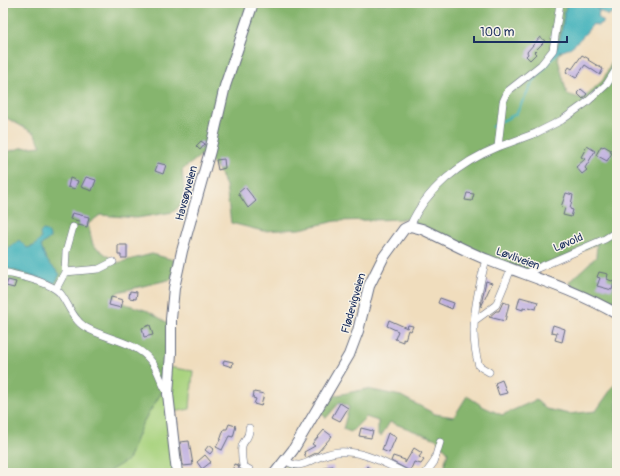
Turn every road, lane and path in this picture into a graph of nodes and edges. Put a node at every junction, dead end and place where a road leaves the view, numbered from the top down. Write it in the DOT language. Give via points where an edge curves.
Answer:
graph roads {
  1 [pos="254,3"];
  2 [pos="560,3"];
  3 [pos="617,68"];
  4 [pos="498,147"];
  5 [pos="410,226"];
  6 [pos="73,227"];
  7 [pos="617,229"];
  8 [pos="486,259"];
  9 [pos="113,262"];
  10 [pos="511,269"];
  11 [pos="3,272"];
  12 [pos="64,272"];
  13 [pos="526,273"];
  14 [pos="56,289"];
  15 [pos="617,314"];
  16 [pos="474,321"];
  17 [pos="489,372"];
  18 [pos="168,394"];
  19 [pos="249,428"];
  20 [pos="440,442"];
  21 [pos="285,460"];
  22 [pos="177,473"];
  23 [pos="251,473"];
  24 [pos="275,473"];
  25 [pos="405,473"];
  26 [pos="426,473"];
  1 -- 18 [label="main road, Havsøyveien" via="225,86 178,268 172,303"];
  2 -- 4 [label="street" via="553,50 541,65 508,91 502,102"];
  3 -- 4 [label="street, Flødevigveien" via="607,84 562,120"];
  4 -- 5 [label="street, Flødevigveien" via="480,154 446,179 428,197"];
  5 -- 8 [label="main road, Løvliveien" via="422,229"];
  5 -- 21 [label="main road, Flødevigveien" via="399,234 375,271 349,355"];
  6 -- 12 [label="street"];
  7 -- 13 [label="street, Løvold" via="605,238"];
  8 -- 10 [label="main road, Løvliveien"];
  8 -- 16 [label="street" via="476,297"];
  9 -- 12 [label="street" via="99,269"];
  10 -- 13 [label="main road, Løvliveien"];
  10 -- 16 [label="street" via="496,305"];
  11 -- 14 [label="street"];
  12 -- 14 [label="street"];
  13 -- 15 [label="main road, Løvliveien"];
  14 -- 18 [label="street" via="84,326 141,350 152,362"];
  16 -- 17 [label="street" via="479,366"];
  18 -- 22 [label="main road, Havsøyveien"];
  19 -- 23 [label="street" via="248,437 242,448 242,459 243,466"];
  20 -- 26 [label="street" via="434,462"];
  21 -- 24 [label="main road, Flødevigveien"];
  21 -- 25 [label="street" via="291,464 302,465 328,454 351,452 382,461"];
}
